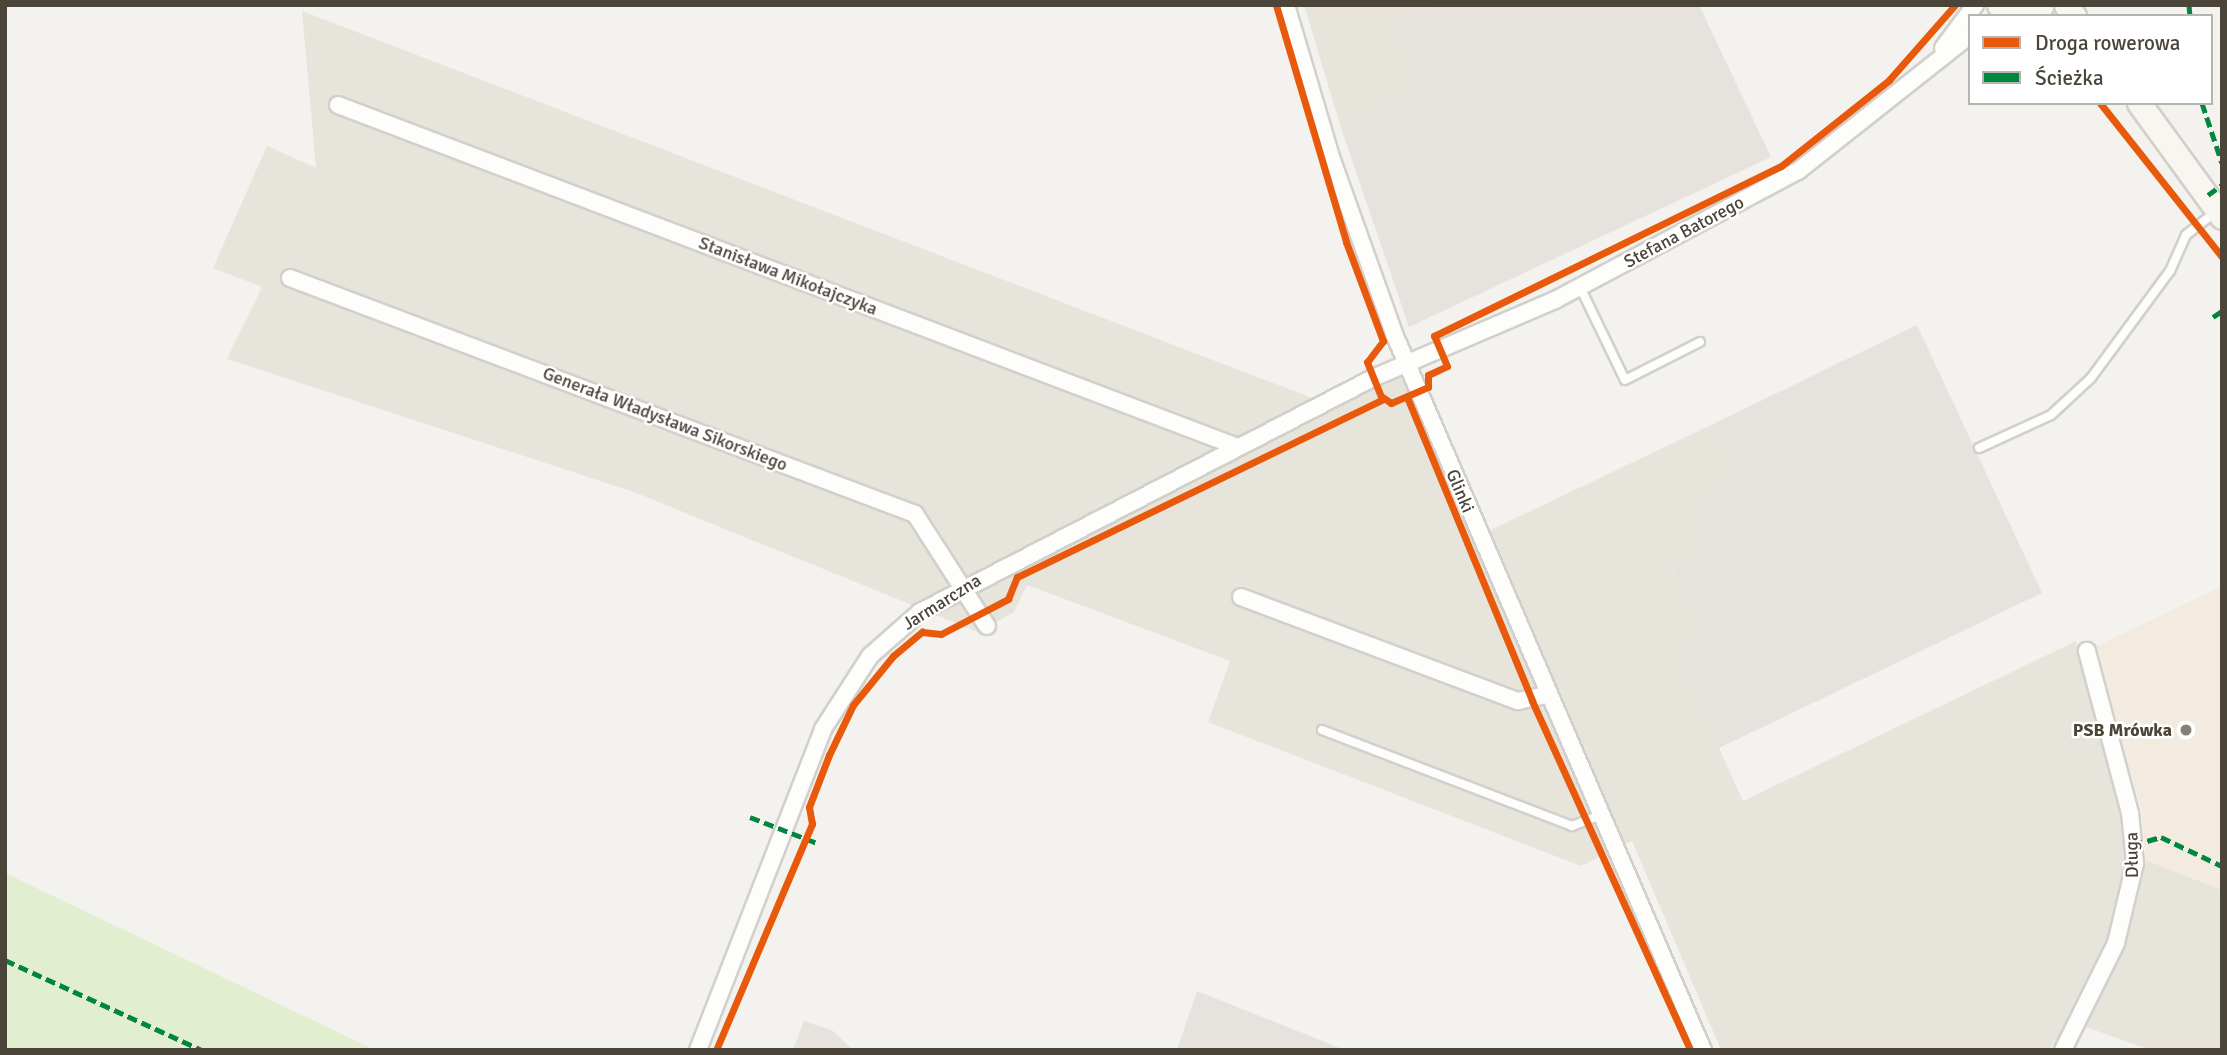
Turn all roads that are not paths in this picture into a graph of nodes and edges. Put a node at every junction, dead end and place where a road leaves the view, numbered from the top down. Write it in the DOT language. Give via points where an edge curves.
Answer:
graph roads {
  1 [pos="1286,5"];
  2 [pos="1968,14"];
  3 [pos="1968,36"];
  4 [pos="1936,57"];
  5 [pos="338,105"];
  6 [pos="2140,105"];
  7 [pos="2219,214"];
  8 [pos="290,278"];
  9 [pos="1580,288"];
  10 [pos="1700,342"];
  11 [pos="1405,362"];
  12 [pos="1238,447"];
  13 [pos="1979,448"];
  14 [pos="964,586"];
  15 [pos="1241,597"];
  16 [pos="987,626"];
  17 [pos="2087,652"];
  18 [pos="1547,695"];
  19 [pos="1322,730"];
  20 [pos="1600,815"];
  21 [pos="698,1050"];
  22 [pos="1703,1050"];
  23 [pos="2063,1050"];
  1 -- 11 [label="street, Glinki" via="1358,239"];
  2 -- 4 [label="street, Stefana Batorego"];
  3 -- 4 [label="street, Stefana Batorego"];
  4 -- 9 [label="street, Stefana Batorego" via="1798,171"];
  5 -- 12 [label="street, Stanisława Mikołajczyka"];
  6 -- 7 [label="main road"];
  7 -- 13 [label="lane" via="2186,235 2171,271 2091,378 2051,415"];
  8 -- 14 [label="street, Generała Władysława Sikorskiego" via="915,514"];
  9 -- 10 [label="lane" via="1625,380"];
  9 -- 11 [label="street, Stefana Batorego"];
  11 -- 12 [label="street, Jarmarczna"];
  11 -- 18 [label="street, Glinki"];
  12 -- 14 [label="street, Jarmarczna"];
  14 -- 16 [label="street, Generała Władysława Sikorskiego"];
  14 -- 21 [label="street, Jarmarczna" via="891,635 839,700"];
  15 -- 18 [label="street" via="1517,701"];
  17 -- 23 [label="street, Długa" via="2130,813 2135,863 2116,943"];
  18 -- 20 [label="street, Glinki"];
  19 -- 20 [label="lane" via="1572,826"];
  20 -- 22 [label="street, Glinki"];
}
